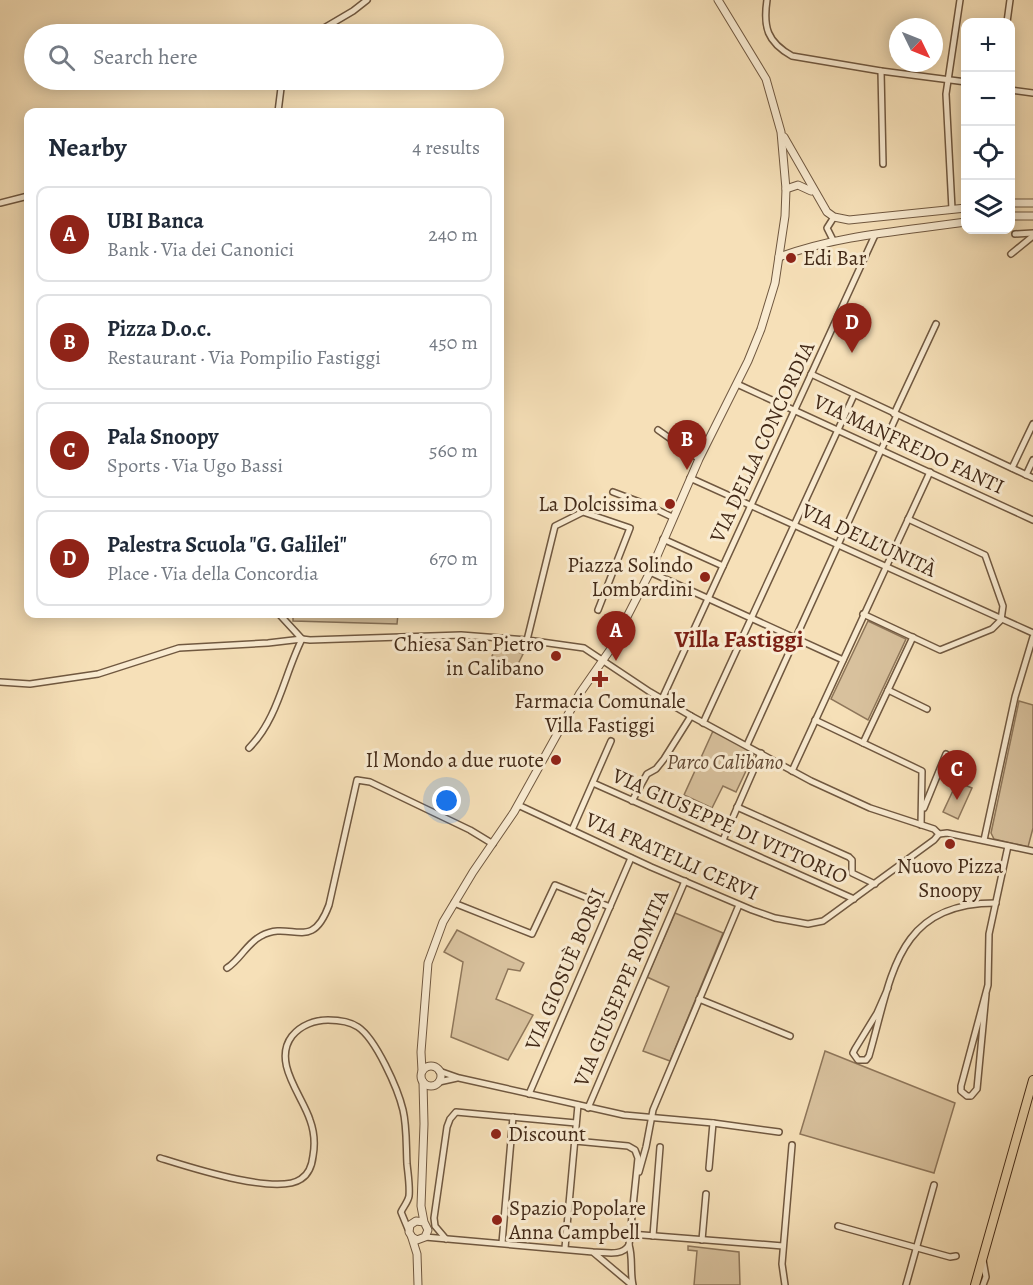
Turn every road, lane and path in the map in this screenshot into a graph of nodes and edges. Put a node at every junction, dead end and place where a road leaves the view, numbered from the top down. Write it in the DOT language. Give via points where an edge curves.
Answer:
graph roads {
  1 [pos="367,0"];
  2 [pos="718,0"];
  3 [pos="767,0"];
  4 [pos="960,0"];
  5 [pos="1010,0"];
  6 [pos="1007,18"];
  7 [pos="331,24"];
  8 [pos="881,71"];
  9 [pos="947,79"];
  10 [pos="961,81"];
  11 [pos="281,90"];
  12 [pos="1015,91"];
  13 [pos="1033,93"];
  14 [pos="278,108"];
  15 [pos="781,132"];
  16 [pos="883,164"];
  17 [pos="786,189"];
  18 [pos="814,193"];
  19 [pos="24,197"];
  20 [pos="0,203"];
  21 [pos="1015,203"];
  22 [pos="1033,203"];
  23 [pos="961,208"];
  24 [pos="952,209"];
  25 [pos="1015,214"];
  26 [pos="1033,216"];
  27 [pos="834,217"];
  28 [pos="961,223"];
  29 [pos="1016,234"];
  30 [pos="875,235"];
  31 [pos="1033,235"];
  32 [pos="833,240"];
  33 [pos="1011,254"];
  34 [pos="779,257"];
  35 [pos="936,324"];
  36 [pos="811,374"];
  37 [pos="737,384"];
  38 [pos="854,395"];
  39 [pos="795,410"];
  40 [pos="896,414"];
  41 [pos="1033,424"];
  42 [pos="658,430"];
  43 [pos="838,430"];
  44 [pos="881,450"];
  45 [pos="699,459"];
  46 [pos="1033,460"];
  47 [pos="1012,468"];
  48 [pos="930,472"];
  49 [pos="1026,475"];
  50 [pos="690,478"];
  51 [pos="1033,478"];
  52 [pos="613,492"];
  53 [pos="752,505"];
  54 [pos="672,517"];
  55 [pos="908,519"];
  56 [pos="1033,520"];
  57 [pos="794,524"];
  58 [pos="663,539"];
  59 [pos="838,544"];
  60 [pos="723,566"];
  61 [pos="886,567"];
  62 [pos="650,572"];
  63 [pos="709,598"];
  64 [pos="598,610"];
  65 [pos="863,614"];
  66 [pos="283,618"];
  67 [pos="750,618"];
  68 [pos="1001,620"];
  69 [pos="1033,635"];
  70 [pos="913,637"];
  71 [pos="794,638"];
  72 [pos="302,639"];
  73 [pos="527,640"];
  74 [pos="843,660"];
  75 [pos="602,661"];
  76 [pos="0,682"];
  77 [pos="888,690"];
  78 [pos="662,699"];
  79 [pos="927,709"];
  80 [pos="692,716"];
  81 [pos="815,720"];
  82 [pos="703,723"];
  83 [pos="611,741"];
  84 [pos="863,743"];
  85 [pos="747,745"];
  86 [pos="249,748"];
  87 [pos="761,753"];
  88 [pos="946,754"];
  89 [pos="792,771"];
  90 [pos="593,783"];
  91 [pos="632,801"];
  92 [pos="518,805"];
  93 [pos="737,807"];
  94 [pos="922,812"];
  95 [pos="921,825"];
  96 [pos="572,830"];
  97 [pos="939,834"];
  98 [pos="723,840"];
  99 [pos="984,840"];
  100 [pos="493,844"];
  101 [pos="1008,846"];
  102 [pos="1033,851"];
  103 [pos="631,858"];
  104 [pos="685,881"];
  105 [pos="875,884"];
  106 [pos="854,899"];
  107 [pos="454,903"];
  108 [pos="996,903"];
  109 [pos="739,905"];
  110 [pos="610,907"];
  111 [pos="227,968"];
  112 [pos="888,988"];
  113 [pos="986,994"];
  114 [pos="699,999"];
  115 [pos="790,1036"];
  116 [pos="421,1052"];
  117 [pos="436,1068"];
  118 [pos="423,1071"];
  119 [pos="459,1078"];
  120 [pos="1033,1080"];
  121 [pos="423,1082"];
  122 [pos="439,1082"];
  123 [pos="430,1086"];
  124 [pos="529,1094"];
  125 [pos="423,1098"];
  126 [pos="578,1106"];
  127 [pos="588,1108"];
  128 [pos="513,1117"];
  129 [pos="651,1118"];
  130 [pos="576,1123"];
  131 [pos="713,1123"];
  132 [pos="779,1132"];
  133 [pos="575,1141"];
  134 [pos="792,1145"];
  135 [pos="660,1147"];
  136 [pos="160,1158"];
  137 [pos="709,1168"];
  138 [pos="635,1184"];
  139 [pos="934,1185"];
  140 [pos="706,1194"];
  141 [pos="401,1216"];
  142 [pos="418,1222"];
  143 [pos="838,1226"];
  144 [pos="408,1229"];
  145 [pos="630,1234"];
  146 [pos="653,1236"];
  147 [pos="412,1238"];
  148 [pos="423,1238"];
  149 [pos="446,1239"];
  150 [pos="702,1240"];
  151 [pos="502,1243"];
  152 [pos="629,1245"];
  153 [pos="783,1246"];
  154 [pos="565,1248"];
  155 [pos="917,1248"];
  156 [pos="593,1251"];
  157 [pos="417,1254"];
  158 [pos="956,1256"];
  159 [pos="983,1258"];
  160 [pos="418,1285"];
  161 [pos="632,1285"];
  162 [pos="785,1285"];
  163 [pos="906,1285"];
  164 [pos="975,1285"];
  165 [pos="984,1285"];
  1 -- 7 [label="street"];
  2 -- 15 [label="street" via="766,79"];
  3 -- 8 [label="street" via="766,29 780,49 792,56"];
  4 -- 9 [label="street"];
  5 -- 6 [label="street"];
  8 -- 9 [label="street"];
  8 -- 16 [label="street"];
  9 -- 10 [label="street"];
  9 -- 24 [label="street"];
  11 -- 14 [label="street"];
  12 -- 13 [label="street"];
  15 -- 17 [label="street"];
  15 -- 18 [label="street"];
  17 -- 18 [label="street" via="798,185"];
  17 -- 34 [label="street"];
  18 -- 27 [label="street"];
  19 -- 20 [label="street"];
  21 -- 22 [label="street"];
  23 -- 24 [label="street"];
  24 -- 27 [label="street" via="849,220"];
  25 -- 26 [label="street"];
  27 -- 32 [label="street" via="827,228"];
  28 -- 30 [label="street"];
  29 -- 31 [label="street"];
  30 -- 32 [label="street"];
  30 -- 36 [label="street, VIA DELLA CONCORDIA"];
  31 -- 33 [label="street"];
  32 -- 34 [label="street"];
  34 -- 37 [label="street" via="761,328"];
  35 -- 40 [label="street"];
  36 -- 38 [label="street"];
  36 -- 39 [label="street, VIA DELLA CONCORDIA"];
  37 -- 39 [label="street, VIA MANFREDO FANTI"];
  37 -- 45 [label="street"];
  38 -- 40 [label="street"];
  38 -- 43 [label="street"];
  39 -- 43 [label="street, VIA MANFREDO FANTI"];
  39 -- 53 [label="street, VIA DELLA CONCORDIA"];
  40 -- 44 [label="street"];
  40 -- 47 [label="street"];
  41 -- 47 [label="street"];
  42 -- 45 [label="street"];
  43 -- 44 [label="street, VIA MANFREDO FANTI"];
  43 -- 57 [label="street"];
  44 -- 48 [label="street, VIA MANFREDO FANTI"];
  44 -- 59 [label="street"];
  45 -- 50 [label="street"];
  46 -- 49 [label="street"];
  47 -- 49 [label="street"];
  48 -- 55 [label="street"];
  48 -- 56 [label="street, VIA MANFREDO FANTI"];
  49 -- 51 [label="street"];
  50 -- 53 [label="street, VIA DELL'UNITÀ"];
  50 -- 54 [label="street"];
  52 -- 54 [label="street"];
  53 -- 57 [label="street, VIA DELL'UNITÀ"];
  53 -- 60 [label="street, VIA DELLA CONCORDIA"];
  54 -- 58 [label="street"];
  55 -- 61 [label="street"];
  55 -- 68 [label="street" via="985,555 1002,606"];
  57 -- 59 [label="street, VIA DELL'UNITÀ"];
  57 -- 67 [label="street"];
  58 -- 60 [label="street"];
  58 -- 62 [label="street"];
  59 -- 61 [label="street, VIA DELL'UNITÀ"];
  59 -- 71 [label="street"];
  60 -- 63 [label="street, VIA DELLA CONCORDIA"];
  61 -- 65 [label="street"];
  61 -- 68 [label="street, VIA DELL'UNITÀ"];
  62 -- 63 [label="street"];
  62 -- 75 [label="street"];
  63 -- 67 [label="street"];
  63 -- 78 [label="street, VIA DELLA CONCORDIA"];
  64 -- 73 [label="street" via="630,528 583,512 555,526"];
  65 -- 70 [label="street"];
  65 -- 74 [label="street"];
  66 -- 72 [label="street"];
  67 -- 71 [label="street"];
  67 -- 82 [label="street"];
  68 -- 69 [label="street, VIA DELL'UNITÀ"];
  68 -- 70 [label="street" via="992,629 940,650"];
  69 -- 99 [label="street" via="1015,697"];
  70 -- 77 [label="street"];
  71 -- 74 [label="street"];
  71 -- 85 [label="street"];
  72 -- 73 [label="street" via="461,635"];
  72 -- 76 [label="street" via="179,648 98,674 30,684"];
  72 -- 86 [label="street" via="268,723"];
  73 -- 75 [label="street" via="584,648"];
  74 -- 81 [label="street"];
  75 -- 78 [label="street"];
  75 -- 92 [label="street"];
  77 -- 79 [label="street"];
  77 -- 84 [label="street"];
  78 -- 80 [label="street"];
  80 -- 82 [label="street"];
  80 -- 91 [label="street" via="664,759 647,774"];
  81 -- 84 [label="street"];
  81 -- 89 [label="street"];
  82 -- 85 [label="street"];
  83 -- 90 [label="street"];
  84 -- 94 [label="street" via="922,771"];
  85 -- 87 [label="street"];
  87 -- 89 [label="street"];
  87 -- 93 [label="street"];
  88 -- 94 [label="street"];
  89 -- 95 [label="street" via="870,808"];
  90 -- 91 [label="street, VIA GIUSEPPE DI VITTORIO"];
  90 -- 96 [label="street"];
  91 -- 98 [label="street, VIA GIUSEPPE DI VITTORIO"];
  92 -- 96 [label="street, VIA FRATELLI CERVI"];
  92 -- 100 [label="street"];
  93 -- 98 [label="street"];
  93 -- 105 [label="street" via="849,857 852,873"];
  94 -- 95 [label="street"];
  95 -- 97 [label="street"];
  96 -- 103 [label="street, VIA FRATELLI CERVI"];
  97 -- 99 [label="street"];
  97 -- 105 [label="street"];
  98 -- 106 [label="street, VIA GIUSEPPE DI VITTORIO"];
  99 -- 101 [label="street"];
  100 -- 107 [label="street"];
  100 -- 111 [label="street" via="370,782 357,780 324,920 305,933 271,932 260,936"];
  101 -- 102 [label="street"];
  101 -- 108 [label="street"];
  103 -- 104 [label="street, VIA FRATELLI CERVI"];
  103 -- 110 [label="street, VIA GIOSUÈ BORSI"];
  104 -- 109 [label="street, VIA FRATELLI CERVI"];
  104 -- 127 [label="street, VIA GIUSEPPE ROMITA"];
  105 -- 106 [label="street"];
  106 -- 109 [label="street, VIA FRATELLI CERVI" via="830,916 808,924"];
  107 -- 110 [label="street" via="532,934 555,885"];
  107 -- 116 [label="street" via="428,963"];
  108 -- 112 [label="street" via="954,907 927,921 901,951"];
  108 -- 113 [label="street" via="988,946"];
  109 -- 114 [label="street"];
  110 -- 124 [label="street, VIA GIOSUÈ BORSI"];
  112 -- 112 [label="street" via="853,1053 858,1060 869,1056"];
  113 -- 113 [label="street" via="961,1086 967,1096 977,1089"];
  114 -- 115 [label="street"];
  114 -- 129 [label="street"];
  116 -- 117 [label="street"];
  116 -- 118 [label="street"];
  117 -- 118 [label="street"];
  117 -- 119 [label="street"];
  117 -- 122 [label="street" via="441,1076"];
  118 -- 121 [label="street"];
  119 -- 122 [label="street"];
  119 -- 124 [label="street"];
  120 -- 159 [label="main road"];
  121 -- 123 [label="street"];
  121 -- 125 [label="street"];
  122 -- 123 [label="street"];
  123 -- 125 [label="street"];
  124 -- 126 [label="street"];
  125 -- 142 [label="street"];
  126 -- 127 [label="street"];
  126 -- 130 [label="street"];
  127 -- 129 [label="street"];
  128 -- 130 [label="street"];
  128 -- 149 [label="street" via="456,1112 450,1119 434,1218 435,1226"];
  128 -- 151 [label="street"];
  129 -- 131 [label="street"];
  129 -- 138 [label="street"];
  130 -- 133 [label="street"];
  131 -- 132 [label="street"];
  131 -- 137 [label="street"];
  133 -- 138 [label="street" via="635,1150"];
  133 -- 154 [label="street"];
  134 -- 153 [label="street"];
  135 -- 146 [label="street"];
  136 -- 141 [label="street" via="268,1184 291,1184 302,1179 312,1164 314,1136 288,1073 286,1047 309,1024 320,1020 348,1022 364,1032 376,1047 403,1109 409,1197"];
  138 -- 145 [label="street"];
  139 -- 155 [label="street"];
  140 -- 150 [label="street"];
  141 -- 142 [label="street"];
  141 -- 144 [label="street"];
  142 -- 144 [label="street"];
  142 -- 148 [label="street" via="428,1230"];
  143 -- 155 [label="street"];
  144 -- 147 [label="street"];
  145 -- 146 [label="street"];
  145 -- 152 [label="street"];
  146 -- 150 [label="street"];
  147 -- 148 [label="street"];
  147 -- 157 [label="street"];
  148 -- 149 [label="street"];
  148 -- 157 [label="street"];
  149 -- 151 [label="street"];
  150 -- 153 [label="street"];
  151 -- 154 [label="street"];
  152 -- 156 [label="street" via="620,1253"];
  152 -- 161 [label="street"];
  153 -- 162 [label="street"];
  154 -- 156 [label="street"];
  155 -- 158 [label="street"];
  155 -- 163 [label="street"];
  156 -- 161 [label="street"];
  157 -- 160 [label="street"];
  159 -- 164 [label="main road"];
  159 -- 165 [label="street"];
}
